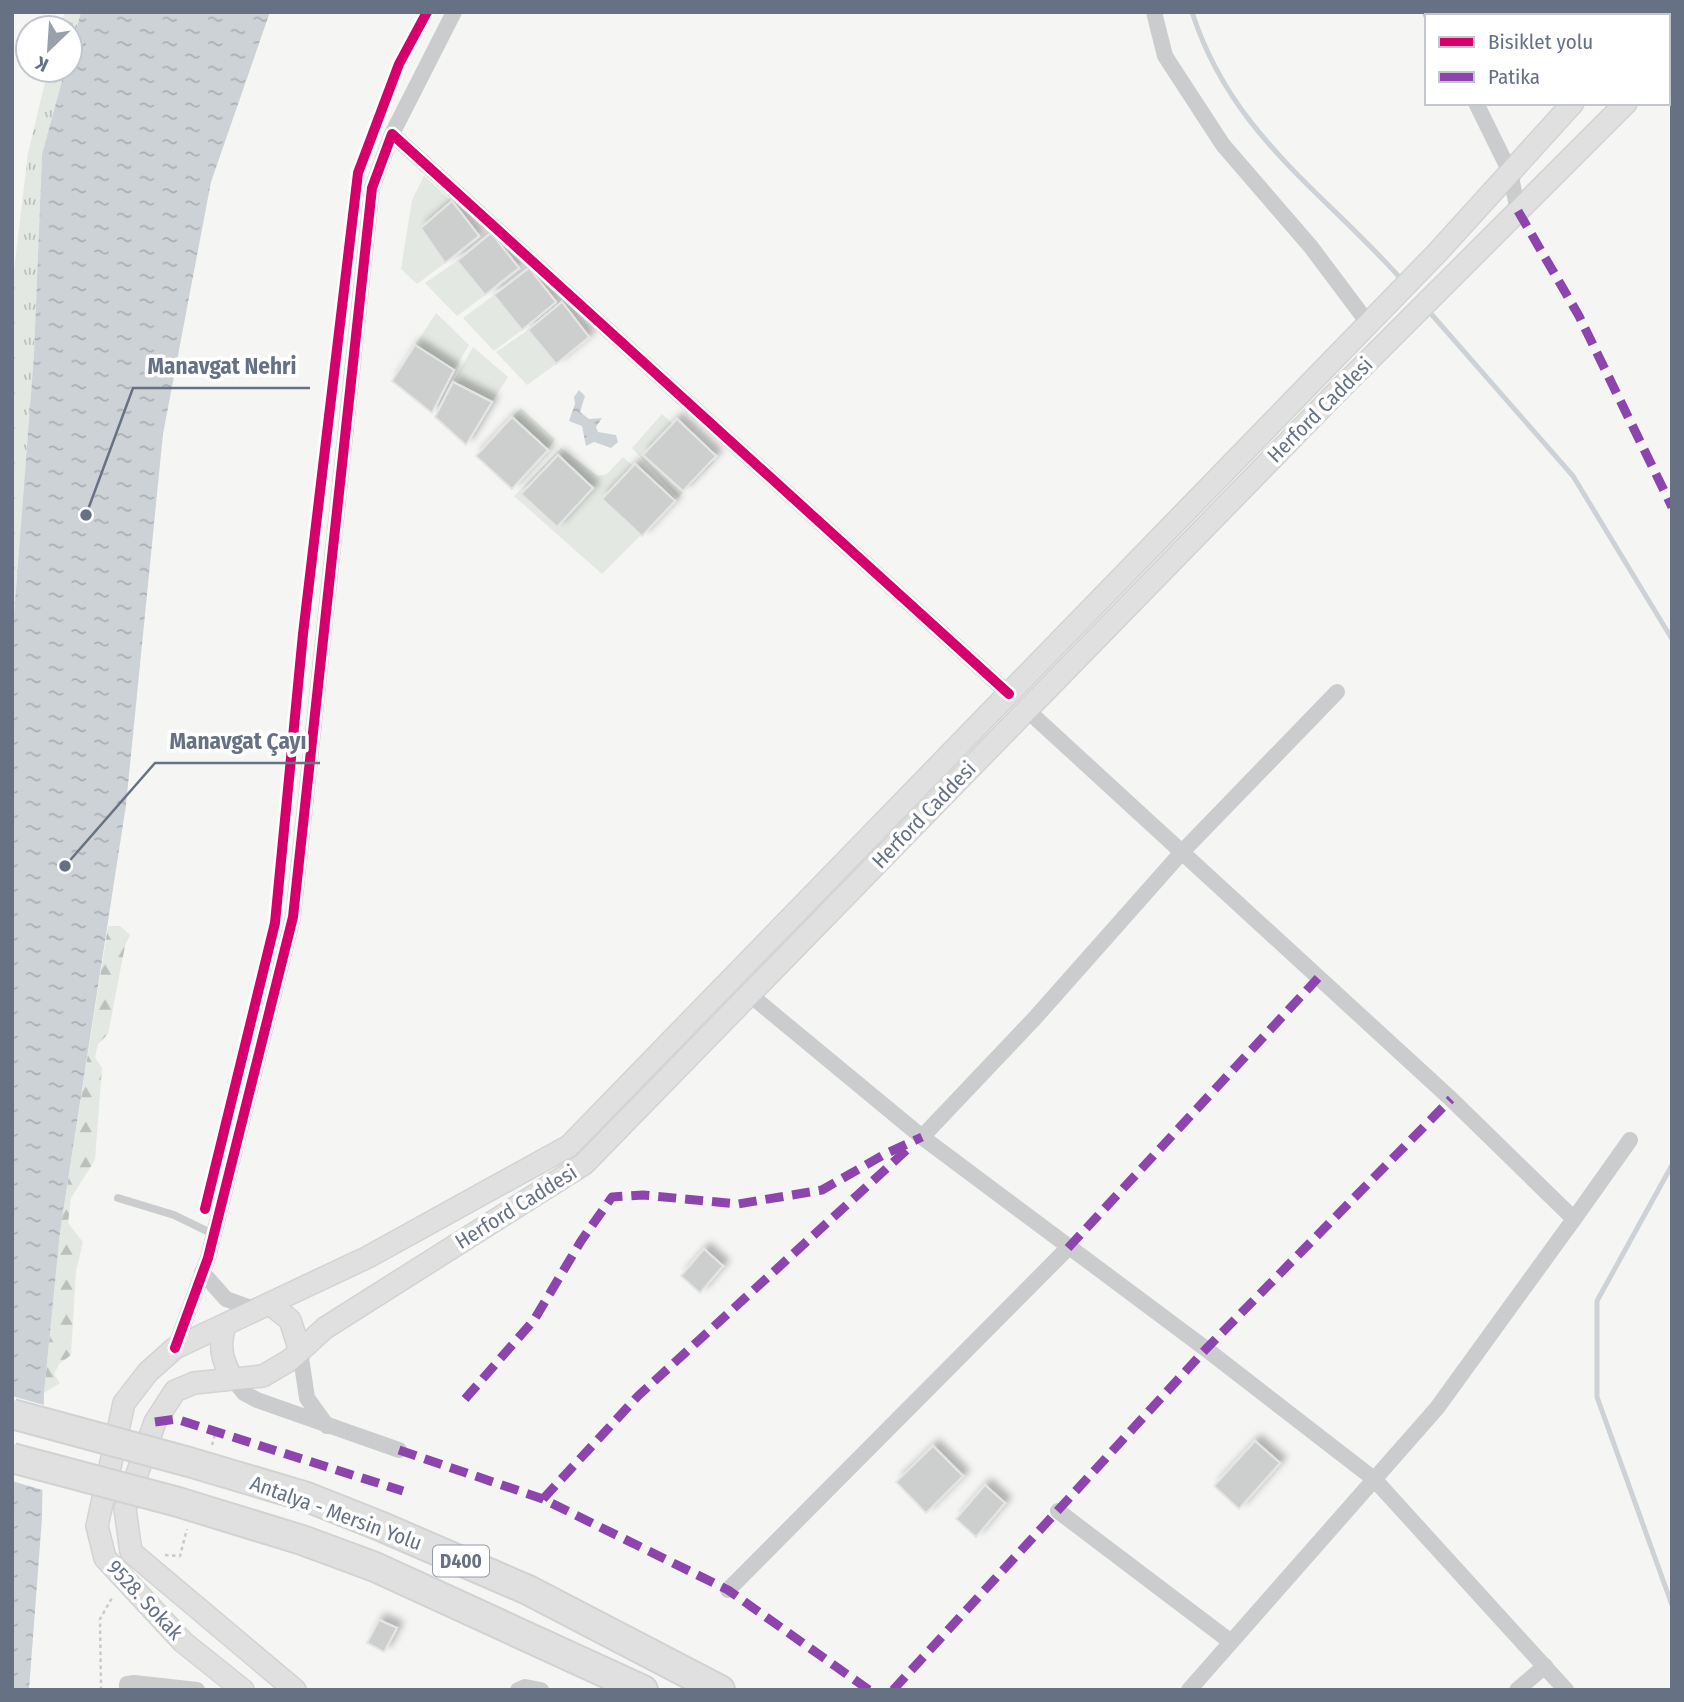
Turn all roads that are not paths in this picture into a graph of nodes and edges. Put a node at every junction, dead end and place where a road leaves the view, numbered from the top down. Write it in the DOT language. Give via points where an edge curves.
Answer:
graph roads {
  1 [pos="454,12"];
  2 [pos="1154,12"];
  3 [pos="1477,105"];
  4 [pos="1571,105"];
  5 [pos="1624,105"];
  6 [pos="392,134"];
  7 [pos="1510,172"];
  8 [pos="1518,211"];
  9 [pos="1370,321"];
  10 [pos="1337,692"];
  11 [pos="1009,694"];
  12 [pos="1027,710"];
  13 [pos="1182,852"];
  14 [pos="749,994"];
  15 [pos="922,1137"];
  16 [pos="1630,1140"];
  17 [pos="118,1198"];
  18 [pos="1574,1219"];
  19 [pos="213,1234"];
  20 [pos="1068,1248"];
  21 [pos="202,1272"];
  22 [pos="263,1307"];
  23 [pos="225,1325"];
  24 [pos="175,1348"];
  25 [pos="300,1351"];
  26 [pos="232,1378"];
  27 [pos="124,1403"];
  28 [pos="12,1415"];
  29 [pos="155,1422"];
  30 [pos="327,1426"];
  31 [pos="399,1450"];
  32 [pos="12,1458"];
  33 [pos="1374,1479"];
  34 [pos="1058,1511"];
  35 [pos="728,1590"];
  36 [pos="1231,1642"];
  37 [pos="1545,1666"];
  38 [pos="127,1690"];
  39 [pos="197,1690"];
  40 [pos="243,1690"];
  41 [pos="295,1690"];
  42 [pos="518,1690"];
  43 [pos="541,1690"];
  44 [pos="643,1690"];
  45 [pos="720,1690"];
  46 [pos="1189,1690"];
  47 [pos="1517,1690"];
  48 [pos="1566,1690"];
  1 -- 6 [label="street"];
  2 -- 9 [label="street" via="1165,56 1223,145"];
  3 -- 7 [label="street"];
  4 -- 7 [label="main road, Herford Caddesi"];
  5 -- 8 [label="main road, Herford Caddesi"];
  6 -- 11 [label="street"];
  6 -- 19 [label="street" via="372,188 293,918"];
  7 -- 8 [label="street"];
  7 -- 9 [label="main road, Herford Caddesi"];
  8 -- 12 [label="main road, Herford Caddesi"];
  9 -- 11 [label="main road, Herford Caddesi"];
  10 -- 13 [label="street"];
  11 -- 22 [label="main road, Herford Caddesi" via="569,1146 368,1257"];
  12 -- 13 [label="street"];
  12 -- 14 [label="main road, Herford Caddesi"];
  13 -- 15 [label="street"];
  13 -- 18 [label="street" via="1451,1099"];
  14 -- 15 [label="street"];
  14 -- 25 [label="main road, Herford Caddesi" via="584,1164 326,1328"];
  15 -- 20 [label="street"];
  16 -- 18 [label="street"];
  17 -- 19 [label="lane" via="174,1215"];
  18 -- 33 [label="street" via="1437,1408"];
  19 -- 21 [label="street"];
  20 -- 33 [label="street"];
  20 -- 35 [label="street"];
  21 -- 22 [label="street" via="226,1299"];
  21 -- 24 [label="street"];
  22 -- 23 [label="main road, Herford Caddesi"];
  22 -- 25 [label="main road" via="290,1320"];
  23 -- 24 [label="main road, Herford Caddesi"];
  23 -- 26 [label="main road" via="221,1357"];
  24 -- 27 [label="main road, Herford Caddesi"];
  25 -- 26 [label="main road, Herford Caddesi" via="262,1376"];
  25 -- 30 [label="street" via="307,1398"];
  26 -- 29 [label="main road, Herford Caddesi" via="194,1382 175,1391"];
  26 -- 30 [label="street" via="257,1400"];
  27 -- 40 [label="main road, 9528. Sokak" via="97,1526 105,1558 183,1642"];
  28 -- 45 [label="highway, Antalya - Mersin Yolu / D400, bridge" via="307,1497 528,1590"];
  29 -- 41 [label="main road, 9528. Sokak" via="125,1509 131,1552"];
  30 -- 31 [label="street"];
  32 -- 44 [label="highway, Antalya - Mersin Yolu / D400, bridge" via="302,1540 375,1567"];
  33 -- 36 [label="street"];
  33 -- 37 [label="street"];
  34 -- 36 [label="street"];
  36 -- 46 [label="street"];
  37 -- 47 [label="street"];
  37 -- 48 [label="street"];
  38 -- 39 [label="street" via="127,1684 134,1683"];
  42 -- 43 [label="street"];
}
